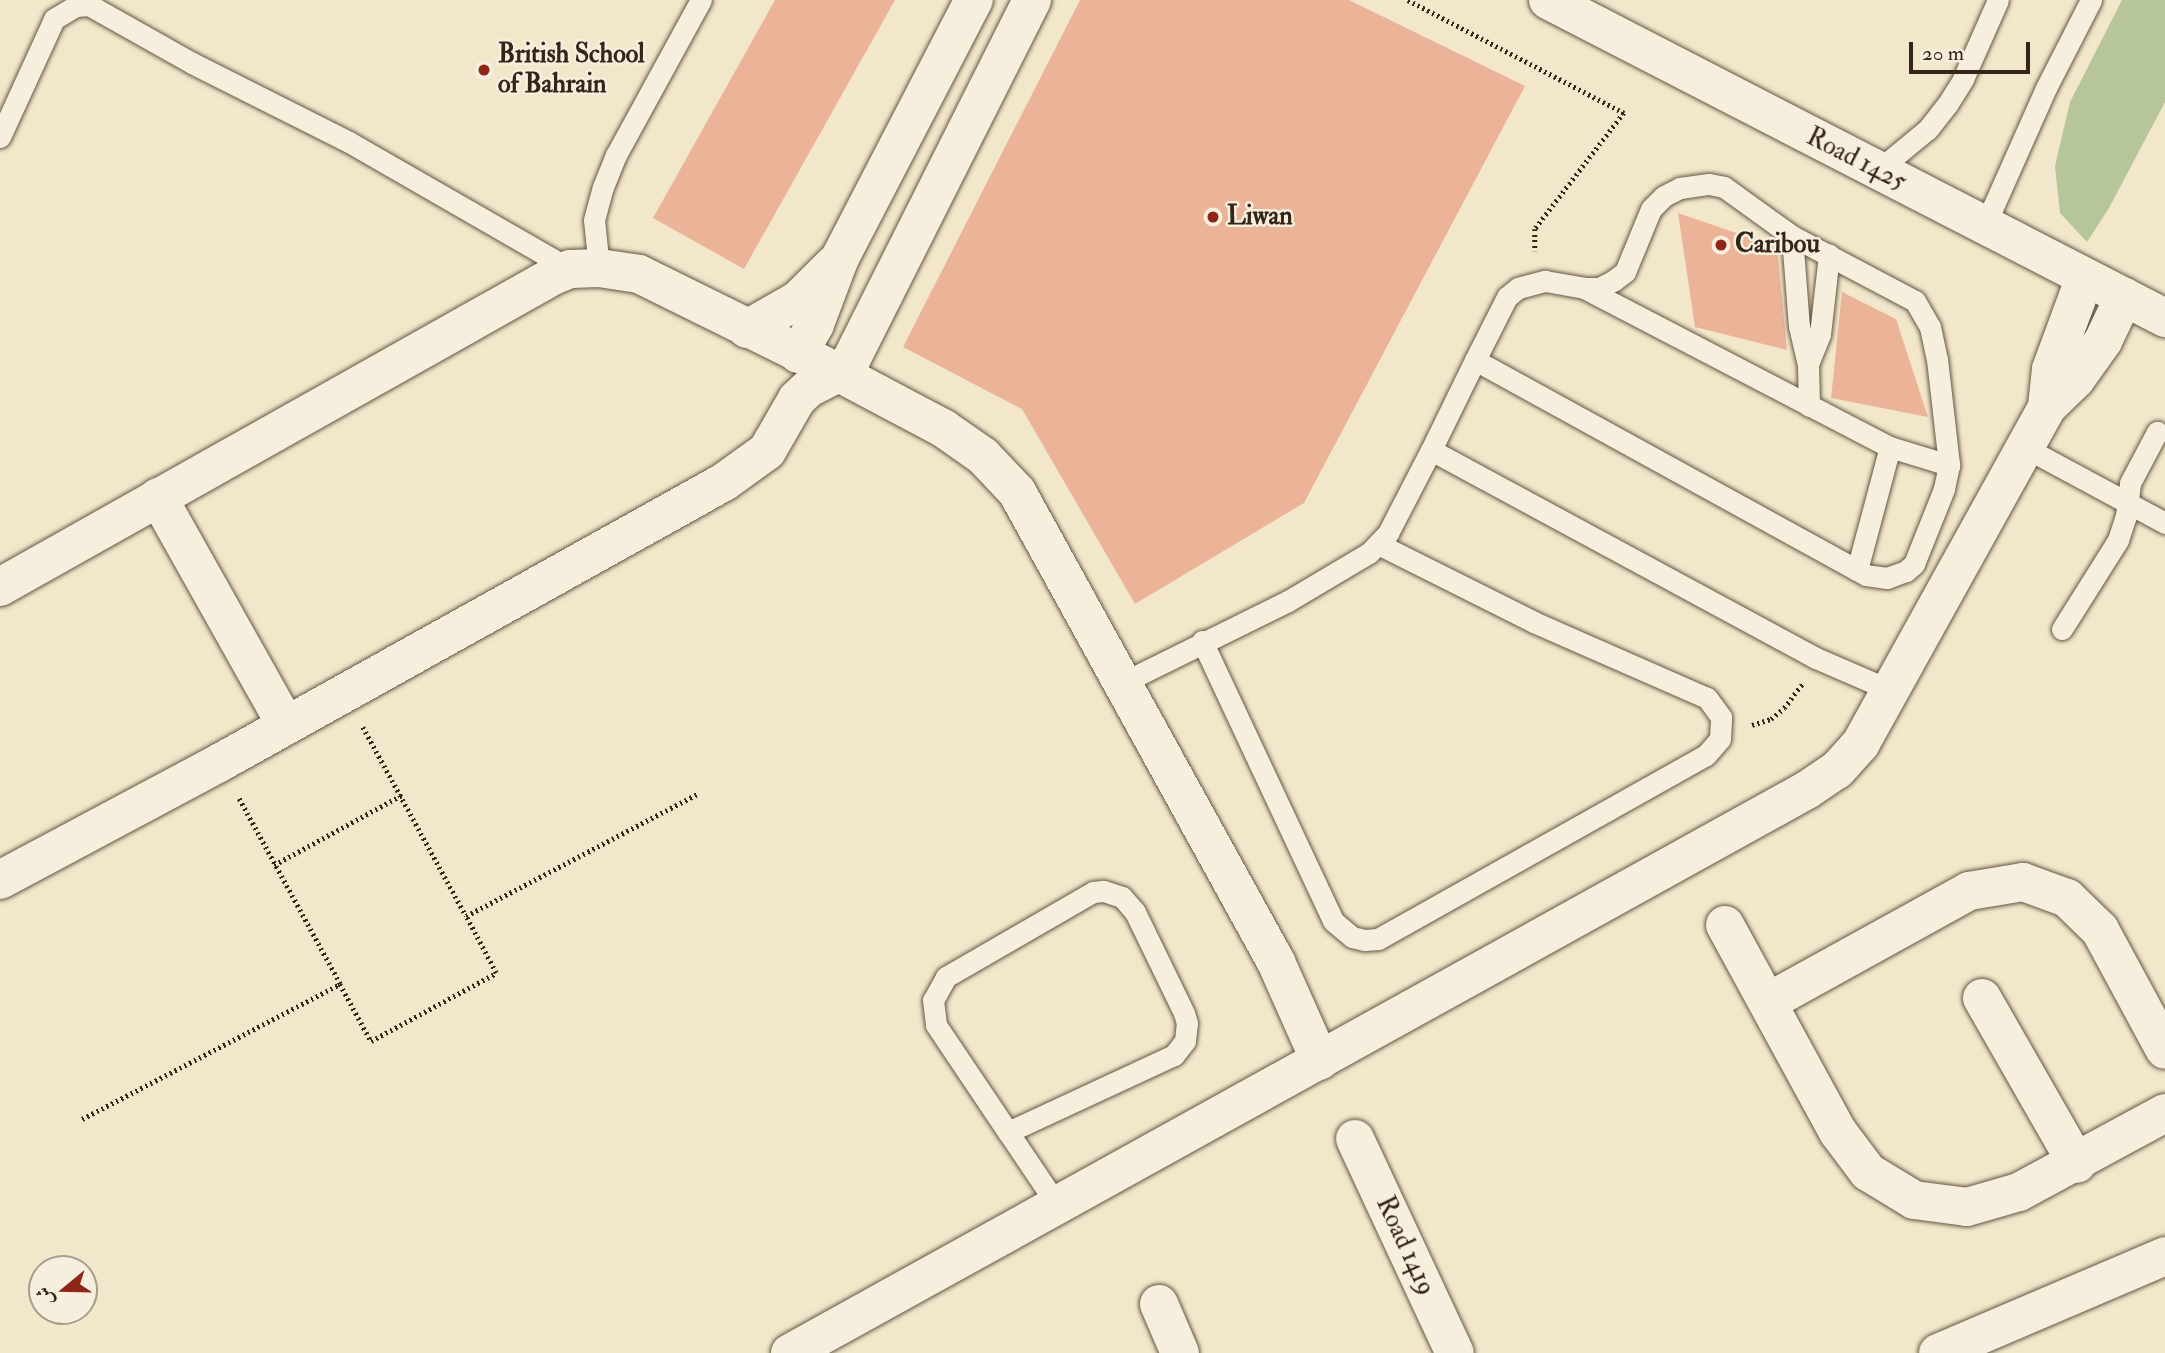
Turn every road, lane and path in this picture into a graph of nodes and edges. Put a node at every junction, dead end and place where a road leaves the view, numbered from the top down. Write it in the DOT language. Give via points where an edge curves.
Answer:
graph roads {
  1 [pos="701,0"];
  2 [pos="974,0"];
  3 [pos="1032,0"];
  4 [pos="1408,0"];
  5 [pos="1548,0"];
  6 [pos="1998,0"];
  7 [pos="2091,0"];
  8 [pos="0,137"];
  9 [pos="1877,171"];
  10 [pos="1985,225"];
  11 [pos="1791,236"];
  12 [pos="1829,255"];
  13 [pos="839,258"];
  14 [pos="584,269"];
  15 [pos="2085,277"];
  16 [pos="1545,281"];
  17 [pos="1584,288"];
  18 [pos="2124,297"];
  19 [pos="2165,317"];
  20 [pos="747,329"];
  21 [pos="799,354"];
  22 [pos="1475,360"];
  23 [pos="1808,364"];
  24 [pos="839,373"];
  25 [pos="1809,407"];
  26 [pos="2047,407"];
  27 [pos="2157,432"];
  28 [pos="1890,447"];
  29 [pos="2026,448"];
  30 [pos="1431,450"];
  31 [pos="1949,465"];
  32 [pos="159,497"];
  33 [pos="2127,502"];
  34 [pos="2165,523"];
  35 [pos="1378,544"];
  36 [pos="1857,570"];
  37 [pos="0,587"];
  38 [pos="2062,629"];
  39 [pos="1202,641"];
  40 [pos="1816,658"];
  41 [pos="1120,684"];
  42 [pos="1890,690"];
  43 [pos="344,693"];
  44 [pos="286,725"];
  45 [pos="1723,728"];
  46 [pos="219,763"];
  47 [pos="697,794"];
  48 [pos="402,795"];
  49 [pos="274,865"];
  50 [pos="0,880"];
  51 [pos="466,916"];
  52 [pos="1725,925"];
  53 [pos="340,984"];
  54 [pos="1982,998"];
  55 [pos="1768,1002"];
  56 [pos="2165,1050"];
  57 [pos="1320,1061"];
  58 [pos="2165,1114"];
  59 [pos="82,1119"];
  60 [pos="1007,1132"];
  61 [pos="1355,1139"];
  62 [pos="2077,1164"];
  63 [pos="1059,1206"];
  64 [pos="2165,1256"];
  65 [pos="1158,1304"];
  66 [pos="790,1353"];
  67 [pos="1180,1353"];
  68 [pos="1455,1353"];
  69 [pos="1938,1353"];
  1 -- 14 [label="lane" via="616,155 594,220"];
  2 -- 13 [label="street"];
  3 -- 24 [label="street" via="851,360"];
  4 -- 16 [label="path" via="1624,113 1535,229 1537,265"];
  5 -- 9 [label="street, Road 1425"];
  6 -- 9 [label="lane" via="1947,105 1928,129"];
  7 -- 10 [label="lane"];
  8 -- 14 [label="lane" via="54,19 76,6 89,5"];
  9 -- 10 [label="street, Road 1425"];
  10 -- 15 [label="street, Road 1425"];
  11 -- 12 [label="lane"];
  11 -- 17 [label="lane" via="1724,187 1680,188 1651,209 1625,272 1599,288"];
  11 -- 23 [label="lane" via="1799,326"];
  12 -- 23 [label="lane" via="1821,334"];
  12 -- 31 [label="lane" via="1915,301 1922,310 1937,359"];
  13 -- 20 [label="street" via="798,300"];
  13 -- 21 [label="street"];
  14 -- 20 [label="street" via="639,274"];
  14 -- 32 [label="street" via="533,286"];
  15 -- 18 [label="street, Road 1425"];
  15 -- 26 [label="street" via="2051,369"];
  16 -- 17 [label="lane"];
  16 -- 22 [label="lane" via="1518,288 1507,297"];
  17 -- 25 [label="lane"];
  18 -- 19 [label="street, Road 1425"];
  18 -- 26 [label="street" via="2096,351"];
  20 -- 21 [label="street"];
  21 -- 24 [label="street"];
  22 -- 30 [label="lane"];
  22 -- 36 [label="lane"];
  23 -- 25 [label="lane"];
  24 -- 41 [label="street" via="943,428 983,456 1017,492"];
  24 -- 43 [label="street" via="809,387 797,399 767,452 746,468"];
  25 -- 28 [label="lane"];
  26 -- 29 [label="street"];
  27 -- 33 [label="lane" via="2133,475"];
  28 -- 31 [label="lane"];
  28 -- 36 [label="lane"];
  29 -- 33 [label="lane"];
  29 -- 42 [label="street"];
  30 -- 35 [label="lane"];
  30 -- 40 [label="lane"];
  31 -- 36 [label="lane" via="1914,564 1886,578"];
  32 -- 37 [label="street"];
  32 -- 44 [label="street"];
  33 -- 34 [label="lane"];
  33 -- 38 [label="lane" via="2118,540"];
  35 -- 39 [label="lane" via="1288,601"];
  35 -- 45 [label="lane" via="1534,622 1707,698 1716,706"];
  39 -- 41 [label="lane"];
  39 -- 45 [label="lane" via="1333,921 1352,937 1365,940 1378,939 1706,755"];
  40 -- 42 [label="lane"];
  40 -- 45 [label="path" via="1800,689 1777,714 1755,724"];
  41 -- 57 [label="street" via="1276,962"];
  42 -- 57 [label="street" via="1861,743 1823,780"];
  43 -- 44 [label="street"];
  43 -- 48 [label="path"];
  44 -- 46 [label="street"];
  46 -- 49 [label="path"];
  46 -- 50 [label="street"];
  47 -- 51 [label="path"];
  48 -- 49 [label="path"];
  48 -- 51 [label="path"];
  49 -- 53 [label="path"];
  51 -- 53 [label="path" via="496,973 371,1041"];
  52 -- 55 [label="street"];
  53 -- 59 [label="path"];
  54 -- 62 [label="street"];
  55 -- 56 [label="street" via="1969,891 2023,882 2067,898 2100,930"];
  55 -- 62 [label="street" via="1838,1132 1868,1172 1914,1200 1967,1207 2019,1192"];
  57 -- 63 [label="street"];
  58 -- 62 [label="street"];
  60 -- 60 [label="lane" via="936,1025 933,1000 937,988 946,977 1093,892 1122,897 1135,912 1184,1013 1185,1041 1174,1055"];
  60 -- 63 [label="lane"];
  61 -- 68 [label="street, Road 1419"];
  63 -- 66 [label="street"];
  64 -- 69 [label="street"];
  65 -- 67 [label="street"];
}
